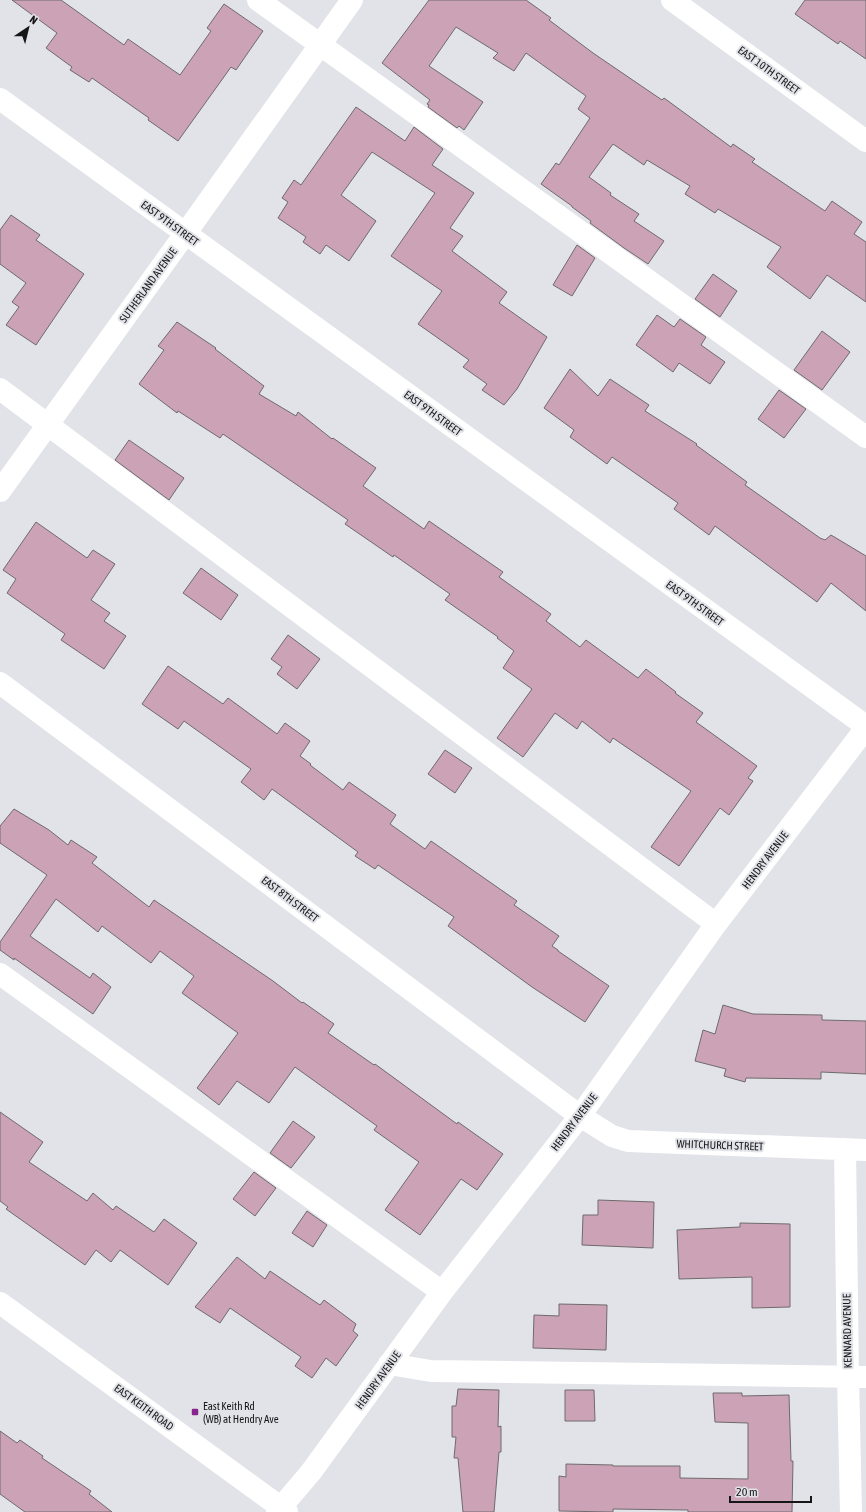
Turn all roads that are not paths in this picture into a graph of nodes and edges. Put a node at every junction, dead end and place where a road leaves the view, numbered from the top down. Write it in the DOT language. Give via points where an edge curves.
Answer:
graph roads {
  1 [pos="258,0"];
  2 [pos="352,0"];
  3 [pos="672,0"];
  4 [pos="320,45"];
  5 [pos="0,99"];
  6 [pos="866,141"];
  7 [pos="185,234"];
  8 [pos="0,389"];
  9 [pos="48,424"];
  10 [pos="866,437"];
  11 [pos="0,491"];
  12 [pos="0,682"];
  13 [pos="866,727"];
  14 [pos="716,924"];
  15 [pos="0,974"];
  16 [pos="580,1116"];
  17 [pos="856,1149"];
  18 [pos="442,1292"];
  19 [pos="0,1303"];
  20 [pos="389,1364"];
  21 [pos="857,1376"];
  22 [pos="282,1511"];
  23 [pos="851,1512"];
  1 -- 4 [label="street"];
  2 -- 4 [label="street, SUTHERLAND AVENUE"];
  3 -- 6 [label="street, EAST 10TH STREET"];
  4 -- 7 [label="street, SUTHERLAND AVENUE"];
  4 -- 10 [label="street"];
  5 -- 7 [label="street, EAST 9TH STREET"];
  7 -- 9 [label="street, SUTHERLAND AVENUE"];
  7 -- 13 [label="street, EAST 9TH STREET"];
  8 -- 9 [label="street"];
  9 -- 11 [label="street, SUTHERLAND AVENUE"];
  9 -- 14 [label="street"];
  12 -- 16 [label="street, EAST 8TH STREET"];
  13 -- 14 [label="street, HENDRY AVENUE"];
  14 -- 16 [label="street, HENDRY AVENUE"];
  15 -- 18 [label="street"];
  16 -- 17 [label="street, WHITCHURCH STREET" via="612,1136 628,1141"];
  16 -- 18 [label="street, HENDRY AVENUE"];
  17 -- 21 [label="street, KENNARD AVENUE"];
  18 -- 20 [label="street, HENDRY AVENUE"];
  19 -- 22 [label="street, EAST KEITH ROAD"];
  20 -- 21 [label="street" via="431,1371"];
  20 -- 22 [label="street, HENDRY AVENUE"];
  21 -- 23 [label="street, KENNARD AVENUE"];
}
